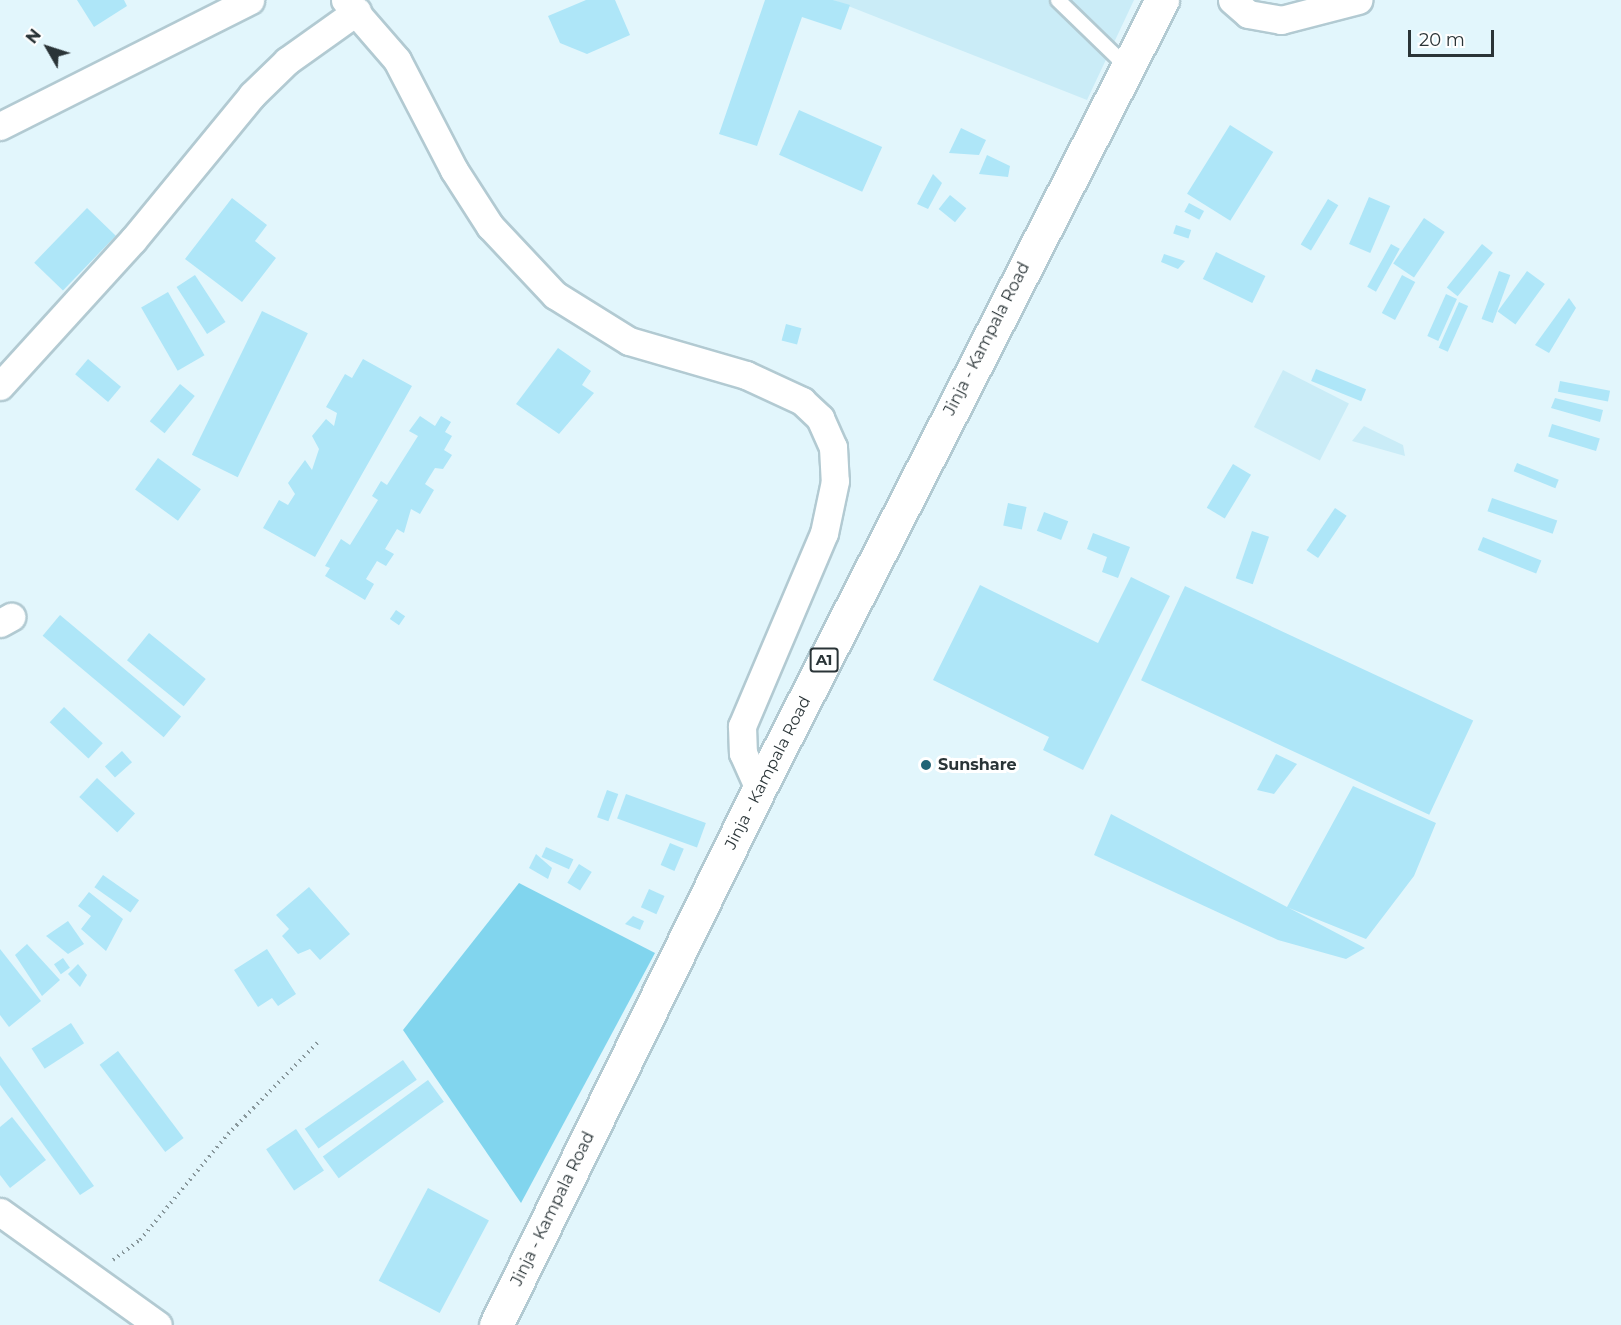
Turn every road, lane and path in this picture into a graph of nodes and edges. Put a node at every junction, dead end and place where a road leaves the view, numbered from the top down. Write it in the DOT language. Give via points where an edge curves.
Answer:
graph roads {
  1 [pos="250,0"];
  2 [pos="1058,0"];
  3 [pos="1162,0"];
  4 [pos="1232,0"];
  5 [pos="1358,0"];
  6 [pos="351,6"];
  7 [pos="1126,66"];
  8 [pos="0,126"];
  9 [pos="0,387"];
  10 [pos="759,789"];
  11 [pos="319,1041"];
  12 [pos="0,1212"];
  13 [pos="91,1277"];
  14 [pos="158,1325"];
  15 [pos="496,1325"];
  1 -- 8 [label="street"];
  2 -- 7 [label="lane"];
  3 -- 7 [label="highway, Jinja - Kampala Road / A1"];
  4 -- 5 [label="street" via="1248,14 1281,20"];
  6 -- 9 [label="street" via="252,95 133,240"];
  6 -- 10 [label="street" via="397,60 454,170 490,226 555,295 629,341 746,375 802,401 820,418 832,447 835,481 824,532 742,726 743,753"];
  7 -- 10 [label="highway, Jinja - Kampala Road / A1"];
  10 -- 15 [label="highway, Jinja - Kampala Road / A1"];
  11 -- 13 [label="path" via="228,1134 140,1240"];
  12 -- 13 [label="street"];
  13 -- 14 [label="street"];
}
